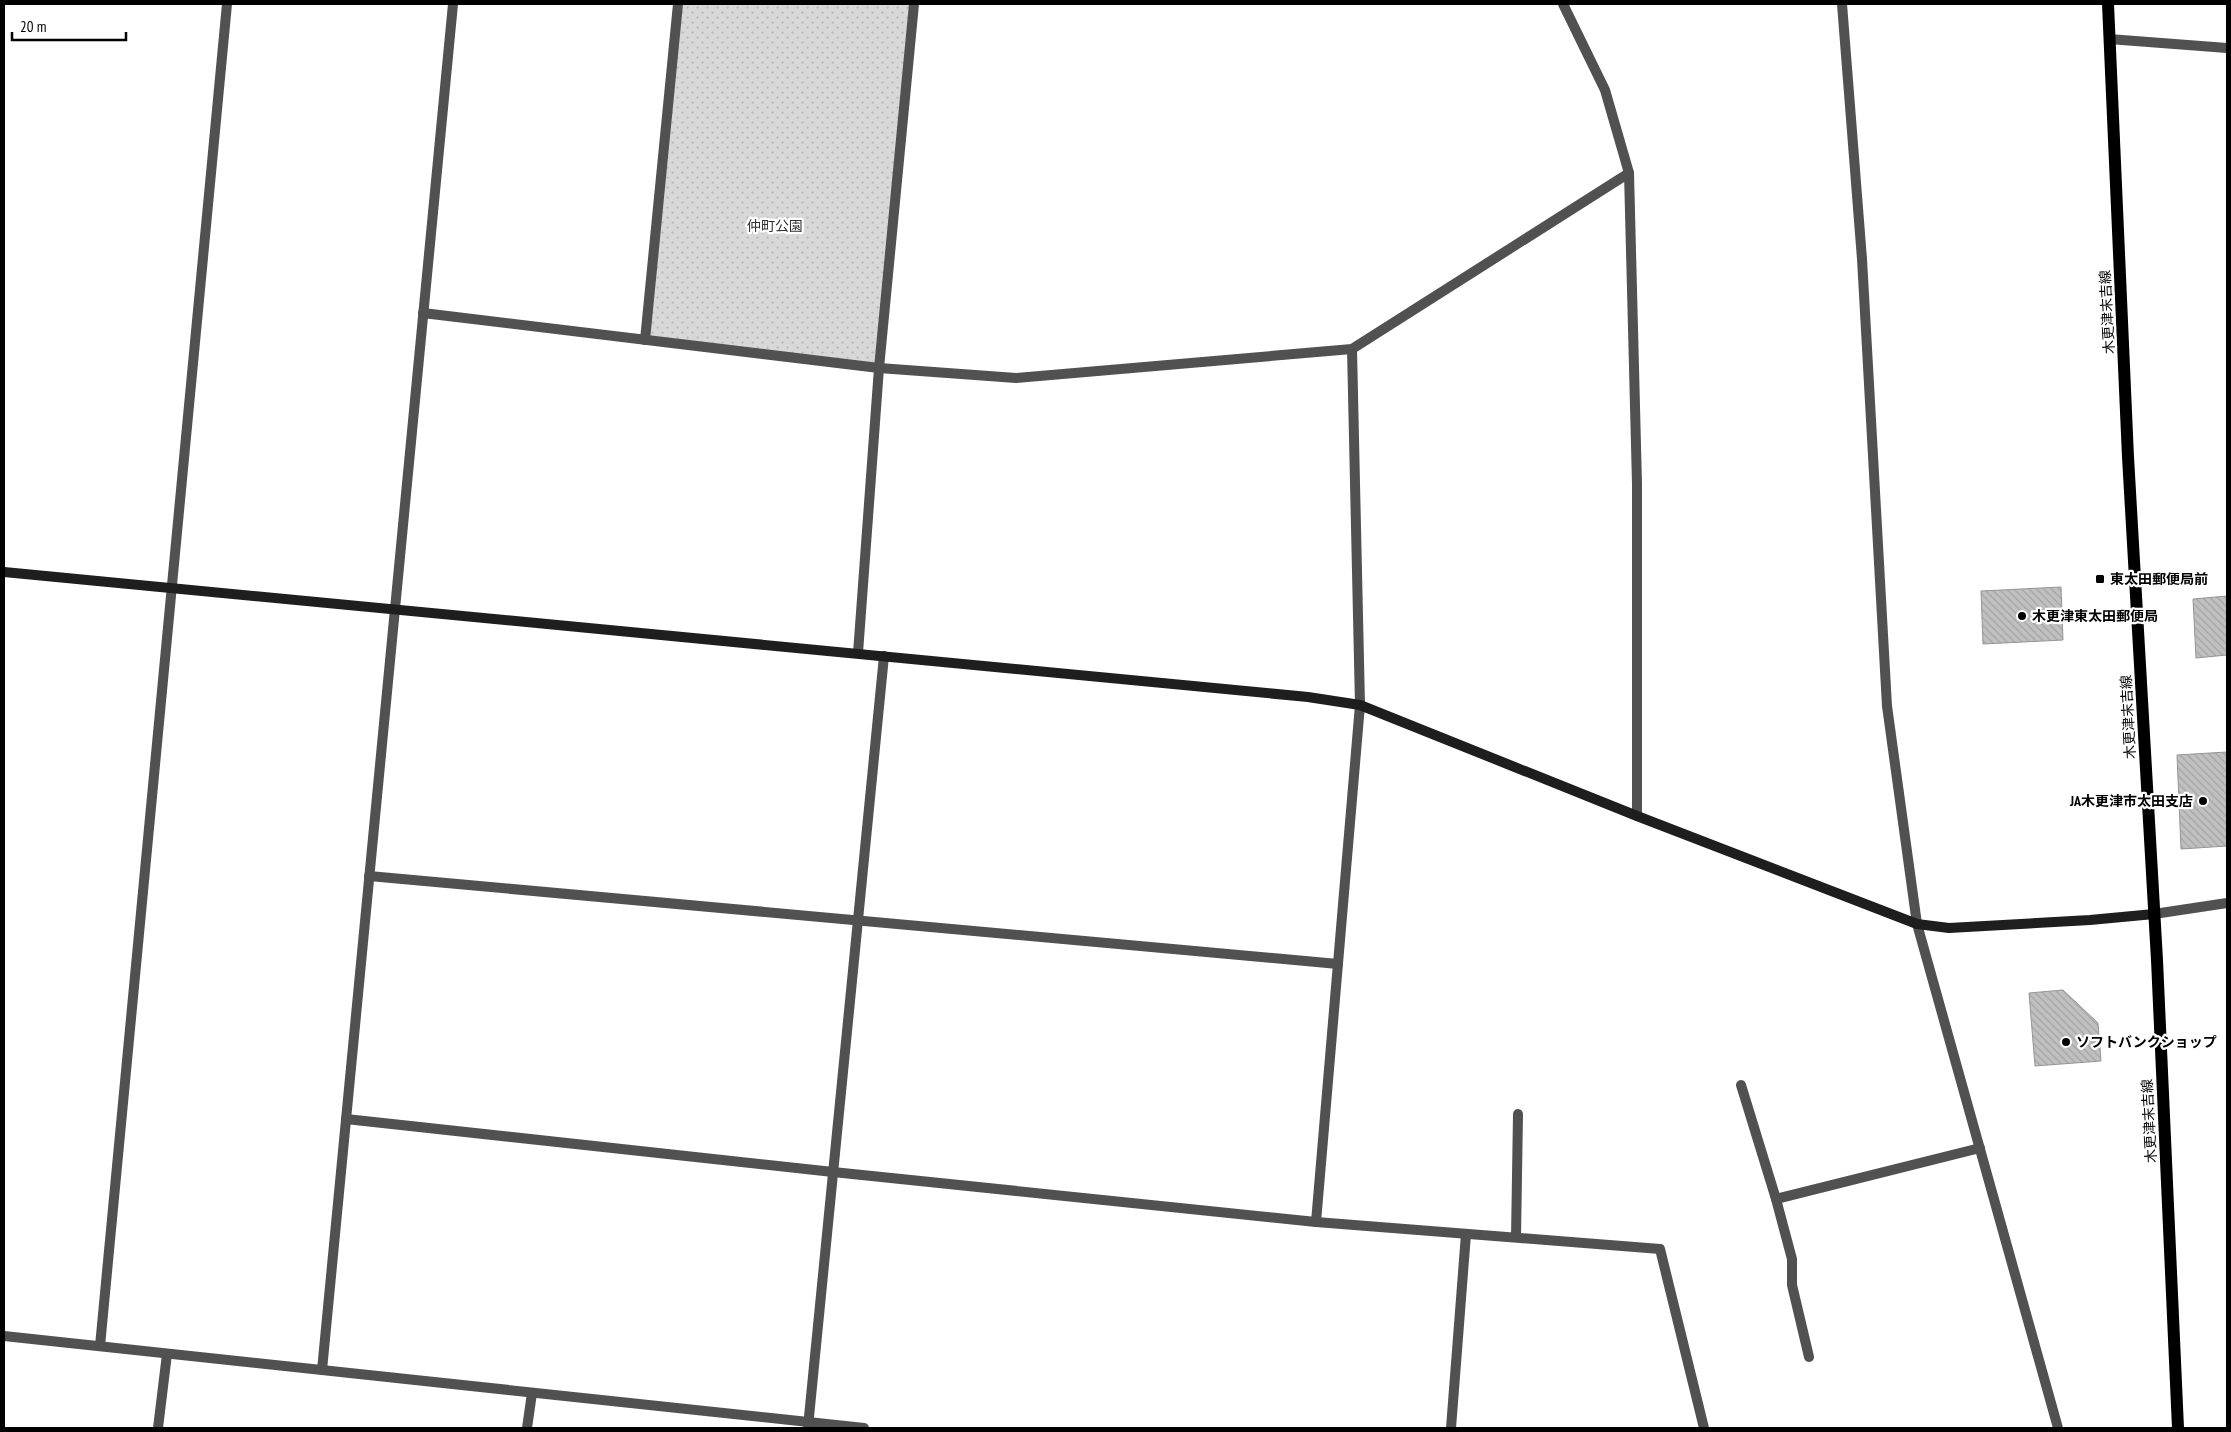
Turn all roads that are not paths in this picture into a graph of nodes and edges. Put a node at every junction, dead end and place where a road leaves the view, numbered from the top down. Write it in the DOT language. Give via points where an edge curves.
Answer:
graph roads {
  1 [pos="227,4"];
  2 [pos="453,4"];
  3 [pos="678,4"];
  4 [pos="914,4"];
  5 [pos="1564,4"];
  6 [pos="1842,4"];
  7 [pos="2108,4"];
  8 [pos="2110,40"];
  9 [pos="2227,48"];
  10 [pos="1629,173"];
  11 [pos="423,313"];
  12 [pos="645,340"];
  13 [pos="1352,349"];
  14 [pos="879,368"];
  15 [pos="4,572"];
  16 [pos="172,588"];
  17 [pos="395,609"];
  18 [pos="858,654"];
  19 [pos="884,656"];
  20 [pos="1360,705"];
  21 [pos="1637,816"];
  22 [pos="369,876"];
  23 [pos="2227,903"];
  24 [pos="2154,914"];
  25 [pos="858,920"];
  26 [pos="1916,924"];
  27 [pos="1338,964"];
  28 [pos="1741,1084"];
  29 [pos="1518,1114"];
  30 [pos="346,1119"];
  31 [pos="1980,1148"];
  32 [pos="833,1172"];
  33 [pos="1776,1199"];
  34 [pos="1316,1222"];
  35 [pos="1466,1234"];
  36 [pos="1516,1238"];
  37 [pos="4,1336"];
  38 [pos="100,1346"];
  39 [pos="167,1354"];
  40 [pos="1809,1357"];
  41 [pos="322,1370"];
  42 [pos="532,1392"];
  43 [pos="808,1425"];
  44 [pos="158,1428"];
  45 [pos="527,1428"];
  46 [pos="864,1428"];
  47 [pos="1451,1428"];
  48 [pos="1704,1428"];
  49 [pos="2058,1428"];
  50 [pos="2178,1428"];
  1 -- 16 [label="street"];
  2 -- 11 [label="street"];
  3 -- 12 [label="street"];
  4 -- 14 [label="street"];
  5 -- 10 [label="street" via="1605,90"];
  6 -- 26 [label="street" via="1862,259 1887,706"];
  7 -- 8 [label="main road, 木更津末吉線"];
  8 -- 9 [label="street"];
  8 -- 24 [label="main road, 木更津末吉線" via="2128,457"];
  10 -- 13 [label="street"];
  10 -- 21 [label="street" via="1638,484"];
  11 -- 12 [label="street"];
  11 -- 17 [label="street"];
  12 -- 14 [label="street"];
  13 -- 14 [label="street" via="1016,378"];
  13 -- 20 [label="street"];
  14 -- 18 [label="street"];
  15 -- 16 [label="street"];
  16 -- 17 [label="street"];
  16 -- 38 [label="street"];
  17 -- 18 [label="street"];
  17 -- 22 [label="street"];
  18 -- 19 [label="street"];
  19 -- 20 [label="street"];
  19 -- 25 [label="street"];
  20 -- 21 [label="street"];
  20 -- 27 [label="street"];
  21 -- 26 [label="street"];
  22 -- 25 [label="street"];
  22 -- 30 [label="street"];
  23 -- 24 [label="street"];
  24 -- 26 [label="street" via="1949,928"];
  24 -- 50 [label="main road, 木更津末吉線"];
  25 -- 27 [label="street"];
  25 -- 32 [label="street"];
  26 -- 31 [label="street"];
  27 -- 34 [label="street"];
  28 -- 33 [label="street"];
  29 -- 36 [label="street"];
  30 -- 32 [label="street"];
  30 -- 41 [label="street"];
  31 -- 33 [label="street"];
  31 -- 49 [label="street"];
  32 -- 34 [label="street"];
  32 -- 43 [label="street"];
  33 -- 40 [label="street" via="1792,1259 1792,1285"];
  34 -- 35 [label="street"];
  35 -- 36 [label="street"];
  35 -- 47 [label="street"];
  36 -- 48 [label="street" via="1660,1249"];
  37 -- 38 [label="street"];
  38 -- 39 [label="street"];
  39 -- 41 [label="street"];
  39 -- 44 [label="street"];
  41 -- 42 [label="street"];
  42 -- 43 [label="street"];
  42 -- 45 [label="street"];
  43 -- 46 [label="street"];
}
